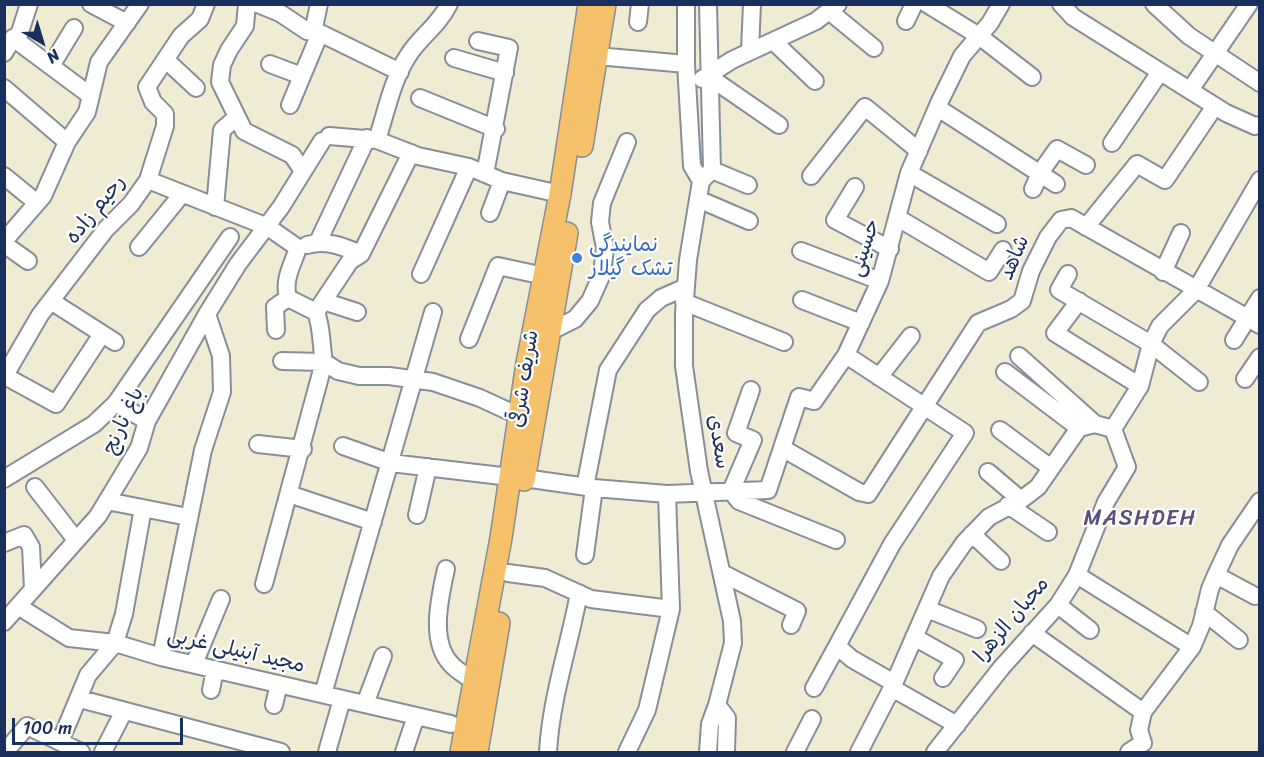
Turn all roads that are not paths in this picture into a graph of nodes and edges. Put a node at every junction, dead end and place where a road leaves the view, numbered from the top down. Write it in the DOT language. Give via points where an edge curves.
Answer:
graph roads {
  1 [pos="29,4"];
  2 [pos="91,4"];
  3 [pos="140,4"];
  4 [pos="206,4"];
  5 [pos="247,4"];
  6 [pos="258,4"];
  7 [pos="319,4"];
  8 [pos="449,4"];
  9 [pos="589,4"];
  10 [pos="605,4"];
  11 [pos="687,4"];
  12 [pos="708,4"];
  13 [pos="752,4"];
  14 [pos="914,4"];
  15 [pos="1001,4"];
  16 [pos="1061,4"];
  17 [pos="1154,4"];
  18 [pos="1249,4"];
  19 [pos="936,7"];
  20 [pos="834,8"];
  21 [pos="906,21"];
  22 [pos="127,24"];
  23 [pos="74,28"];
  24 [pos="317,32"];
  25 [pos="979,36"];
  26 [pos="14,38"];
  27 [pos="478,41"];
  28 [pos="773,41"];
  29 [pos="874,48"];
  30 [pos="750,51"];
  31 [pos="1214,52"];
  32 [pos="4,53"];
  33 [pos="597,56"];
  34 [pos="454,58"];
  35 [pos="166,60"];
  36 [pos="270,64"];
  37 [pos="686,64"];
  38 [pos="51,66"];
  39 [pos="400,72"];
  40 [pos="1160,72"];
  41 [pos="505,73"];
  42 [pos="708,75"];
  43 [pos="302,76"];
  44 [pos="1032,77"];
  45 [pos="815,81"];
  46 [pos="1260,83"];
  47 [pos="688,87"];
  48 [pos="4,88"];
  49 [pos="196,88"];
  50 [pos="1190,90"];
  51 [pos="91,96"];
  52 [pos="420,98"];
  53 [pos="290,105"];
  54 [pos="1215,106"];
  55 [pos="938,108"];
  56 [pos="237,117"];
  57 [pos="779,125"];
  58 [pos="1260,125"];
  59 [pos="496,129"];
  60 [pos="372,139"];
  61 [pos="68,142"];
  62 [pos="627,142"];
  63 [pos="1112,144"];
  64 [pos="919,151"];
  65 [pos="411,153"];
  66 [pos="1086,165"];
  67 [pos="470,167"];
  68 [pos="303,171"];
  69 [pos="909,173"];
  70 [pos="485,174"];
  71 [pos="4,176"];
  72 [pos="706,176"];
  73 [pos="811,176"];
  74 [pos="148,180"];
  75 [pos="1260,180"];
  76 [pos="502,181"];
  77 [pos="1036,181"];
  78 [pos="1056,184"];
  79 [pos="748,185"];
  80 [pos="855,187"];
  81 [pos="182,194"];
  82 [pos="560,194"];
  83 [pos="698,199"];
  84 [pos="37,203"];
  85 [pos="215,207"];
  86 [pos="490,213"];
  87 [pos="898,218"];
  88 [pos="749,221"];
  89 [pos="997,224"];
  90 [pos="268,227"];
  91 [pos="1086,227"];
  92 [pos="1181,233"];
  93 [pos="230,237"];
  94 [pos="318,242"];
  95 [pos="4,243"];
  96 [pos="140,247"];
  97 [pos="298,248"];
  98 [pos="890,249"];
  99 [pos="1003,250"];
  100 [pos="801,251"];
  101 [pos="361,254"];
  102 [pos="28,261"];
  103 [pos="1163,272"];
  104 [pos="421,274"];
  105 [pos="1068,274"];
  106 [pos="544,276"];
  107 [pos="880,282"];
  108 [pos="1196,290"];
  109 [pos="685,294"];
  110 [pos="288,298"];
  111 [pos="1260,298"];
  112 [pos="802,300"];
  113 [pos="51,301"];
  114 [pos="1079,302"];
  115 [pos="320,307"];
  116 [pos="357,312"];
  117 [pos="433,312"];
  118 [pos="207,314"];
  119 [pos="1253,322"];
  120 [pos="861,323"];
  121 [pos="276,330"];
  122 [pos="549,332"];
  123 [pos="911,336"];
  124 [pos="469,339"];
  125 [pos="1234,340"];
  126 [pos="784,342"];
  127 [pos="1151,344"];
  128 [pos="846,355"];
  129 [pos="1018,356"];
  130 [pos="1260,357"];
  131 [pos="282,362"];
  132 [pos="324,362"];
  133 [pos="1005,372"];
  134 [pos="5,376"];
  135 [pos="879,377"];
  136 [pos="413,379"];
  137 [pos="1245,379"];
  138 [pos="1199,382"];
  139 [pos="1140,386"];
  140 [pos="751,390"];
  141 [pos="116,403"];
  142 [pos="926,407"];
  143 [pos="519,416"];
  144 [pos="147,421"];
  145 [pos="1087,426"];
  146 [pos="1113,429"];
  147 [pos="1000,430"];
  148 [pos="258,444"];
  149 [pos="343,446"];
  150 [pos="782,448"];
  151 [pos="303,449"];
  152 [pos="390,463"];
  153 [pos="429,467"];
  154 [pos="1051,468"];
  155 [pos="987,472"];
  156 [pos="517,477"];
  157 [pos="4,479"];
  158 [pos="35,487"];
  159 [pos="590,487"];
  160 [pos="731,491"];
  161 [pos="704,492"];
  162 [pos="290,494"];
  163 [pos="667,494"];
  164 [pos="107,501"];
  165 [pos="1015,502"];
  166 [pos="142,508"];
  167 [pos="1257,509"];
  168 [pos="417,515"];
  169 [pos="188,517"];
  170 [pos="373,522"];
  171 [pos="1048,532"];
  172 [pos="972,534"];
  173 [pos="76,540"];
  174 [pos="836,540"];
  175 [pos="4,543"];
  176 [pos="585,555"];
  177 [pos="1001,561"];
  178 [pos="446,569"];
  179 [pos="508,573"];
  180 [pos="722,573"];
  181 [pos="1077,575"];
  182 [pos="1216,575"];
  183 [pos="264,584"];
  184 [pos="33,589"];
  185 [pos="579,593"];
  186 [pos="1255,596"];
  187 [pos="221,599"];
  188 [pos="1058,605"];
  189 [pos="18,606"];
  190 [pos="671,609"];
  191 [pos="927,609"];
  192 [pos="1204,612"];
  193 [pos="4,622"];
  194 [pos="791,625"];
  195 [pos="977,629"];
  196 [pos="1090,630"];
  197 [pos="1032,633"];
  198 [pos="915,637"];
  199 [pos="1239,640"];
  200 [pos="115,643"];
  201 [pos="837,645"];
  202 [pos="1192,647"];
  203 [pos="383,656"];
  204 [pos="161,657"];
  205 [pos="194,664"];
  206 [pos="215,669"];
  207 [pos="943,678"];
  208 [pos="474,682"];
  209 [pos="279,684"];
  210 [pos="893,686"];
  211 [pos="814,688"];
  212 [pos="211,690"];
  213 [pos="323,694"];
  214 [pos="80,699"];
  215 [pos="342,699"];
  216 [pos="365,704"];
  217 [pos="274,705"];
  218 [pos="717,705"];
  219 [pos="124,711"];
  220 [pos="1143,712"];
  221 [pos="416,716"];
  222 [pos="812,719"];
  223 [pos="451,723"];
  224 [pos="957,725"];
  225 [pos="60,742"];
  226 [pos="237,747"];
  227 [pos="1149,748"];
  228 [pos="7,752"];
  229 [pos="81,753"];
  230 [pos="103,753"];
  231 [pos="281,753"];
  232 [pos="327,753"];
  233 [pos="404,753"];
  234 [pos="460,753"];
  235 [pos="477,753"];
  236 [pos="548,753"];
  237 [pos="627,753"];
  238 [pos="708,753"];
  239 [pos="726,753"];
  240 [pos="795,753"];
  241 [pos="859,753"];
  242 [pos="935,753"];
  243 [pos="1129,753"];
  1 -- 26 [label="street" via="19,35"];
  2 -- 22 [label="street"];
  3 -- 22 [label="street"];
  4 -- 35 [label="street, رحیم زاده" via="200,19 181,36"];
  5 -- 56 [label="street" via="245,26 228,50 220,82"];
  6 -- 24 [label="street"];
  7 -- 24 [label="street"];
  8 -- 39 [label="street" via="432,31 409,53"];
  9 -- 82 [label="main road, شریف شرقی"];
  10 -- 33 [label="main road, شریف شرقی"];
  11 -- 37 [label="street, سعدی"];
  12 -- 42 [label="street, سعدی"];
  13 -- 30 [label="street"];
  14 -- 21 [label="street"];
  15 -- 25 [label="street, حسینی"];
  16 -- 40 [label="street" via="1072,16"];
  17 -- 31 [label="street" via="1189,36"];
  18 -- 31 [label="street"];
  19 -- 25 [label="street"];
  20 -- 28 [label="street"];
  20 -- 29 [label="street"];
  22 -- 51 [label="street" via="99,62"];
  23 -- 38 [label="street"];
  24 -- 39 [label="street"];
  24 -- 43 [label="street"];
  25 -- 44 [label="street"];
  25 -- 55 [label="street, حسینی" via="962,56"];
  26 -- 32 [label="street"];
  26 -- 38 [label="street"];
  27 -- 41 [label="street" via="509,48"];
  28 -- 30 [label="street"];
  28 -- 45 [label="street"];
  30 -- 42 [label="street"];
  31 -- 46 [label="street"];
  31 -- 50 [label="street"];
  33 -- 37 [label="street"];
  33 -- 122 [label="main road, شریف شرقی"];
  34 -- 41 [label="street"];
  35 -- 49 [label="street"];
  35 -- 74 [label="street, رحیم زاده" via="147,87 153,102 165,114"];
  36 -- 43 [label="street"];
  37 -- 47 [label="street, سعدی"];
  38 -- 51 [label="street"];
  39 -- 60 [label="street"];
  40 -- 50 [label="street"];
  40 -- 63 [label="street"];
  41 -- 59 [label="street"];
  42 -- 47 [label="street"];
  42 -- 57 [label="street"];
  42 -- 72 [label="street, سعدی"];
  43 -- 53 [label="street"];
  47 -- 72 [label="street, سعدی" via="692,166"];
  48 -- 61 [label="street"];
  50 -- 54 [label="street"];
  51 -- 61 [label="street" via="87,112"];
  52 -- 59 [label="street"];
  54 -- 58 [label="street"];
  54 -- 91 [label="street" via="1165,180 1137,164"];
  55 -- 64 [label="street, حسینی"];
  55 -- 77 [label="street"];
  56 -- 68 [label="street" via="244,130 292,154"];
  56 -- 85 [label="street" via="222,130"];
  59 -- 70 [label="street"];
  60 -- 65 [label="street"];
  60 -- 68 [label="street, باغ نارنج" via="326,138"];
  60 -- 94 [label="street"];
  61 -- 84 [label="street"];
  62 -- 122 [label="street" via="602,203 602,274 590,301 575,319"];
  64 -- 69 [label="street, حسینی"];
  64 -- 73 [label="street" via="866,107"];
  65 -- 67 [label="street"];
  65 -- 101 [label="street"];
  66 -- 77 [label="street" via="1057,149"];
  67 -- 70 [label="street"];
  67 -- 104 [label="street"];
  68 -- 90 [label="street, باغ نارنج"];
  69 -- 87 [label="street, حسینی"];
  69 -- 89 [label="street"];
  70 -- 76 [label="street"];
  71 -- 84 [label="street"];
  72 -- 79 [label="street"];
  72 -- 83 [label="street, سعدی"];
  74 -- 81 [label="street"];
  74 -- 113 [label="street, رحیم زاده"];
  75 -- 108 [label="street"];
  76 -- 82 [label="street"];
  76 -- 86 [label="street"];
  77 -- 78 [label="street"];
  80 -- 98 [label="street" via="835,220"];
  81 -- 85 [label="street"];
  81 -- 96 [label="street"];
  82 -- 106 [label="main road, شریف شرقی"];
  83 -- 88 [label="street"];
  83 -- 109 [label="street, سعدی"];
  84 -- 95 [label="street"];
  85 -- 90 [label="street"];
  87 -- 98 [label="street, حسینی"];
  87 -- 99 [label="street" via="989,272"];
  90 -- 97 [label="street"];
  90 -- 118 [label="street, باغ نارنج" via="238,264"];
  91 -- 103 [label="street, شاهد"];
  91 -- 142 [label="street, شاهد" via="1071,218 1060,220 1031,271 1022,301 978,323"];
  92 -- 103 [label="street"];
  93 -- 141 [label="street"];
  94 -- 97 [label="street"];
  94 -- 101 [label="street"];
  95 -- 102 [label="street"];
  97 -- 110 [label="street" via="285,281"];
  98 -- 107 [label="street, حسینی"];
  100 -- 107 [label="street"];
  101 -- 115 [label="street" via="350,261"];
  103 -- 108 [label="street, شاهد"];
  105 -- 114 [label="street" via="1059,290"];
  106 -- 124 [label="street" via="498,266"];
  106 -- 143 [label="main road, شریف شرقی"];
  107 -- 120 [label="street, حسینی"];
  108 -- 119 [label="street, شاهد"];
  108 -- 127 [label="street" via="1160,326"];
  109 -- 126 [label="street"];
  109 -- 159 [label="street" via="661,298 647,310 608,370"];
  109 -- 161 [label="street, سعدی" via="684,366"];
  110 -- 115 [label="street"];
  110 -- 121 [label="street" via="275,307"];
  111 -- 119 [label="street"];
  112 -- 120 [label="street"];
  113 -- 134 [label="street, رحیم زاده"];
  113 -- 134 [label="street" via="109,338 56,404"];
  114 -- 127 [label="street"];
  114 -- 139 [label="street" via="1055,333"];
  115 -- 116 [label="street"];
  115 -- 132 [label="street"];
  117 -- 136 [label="street"];
  118 -- 144 [label="street, باغ نارنج"];
  118 -- 169 [label="street" via="220,356 222,392 203,450"];
  119 -- 125 [label="street"];
  120 -- 128 [label="street, حسینی"];
  122 -- 156 [label="main road, شریف شرقی"];
  123 -- 135 [label="street"];
  127 -- 138 [label="street"];
  127 -- 139 [label="street"];
  128 -- 135 [label="street"];
  128 -- 150 [label="street, حسینی" via="814,401 799,397"];
  129 -- 145 [label="street"];
  130 -- 137 [label="street"];
  131 -- 132 [label="street"];
  132 -- 136 [label="street" via="358,376"];
  132 -- 151 [label="street"];
  133 -- 145 [label="street"];
  135 -- 142 [label="street"];
  136 -- 143 [label="street" via="480,398"];
  136 -- 152 [label="street"];
  139 -- 146 [label="street"];
  140 -- 160 [label="street" via="736,433 753,440"];
  141 -- 144 [label="street"];
  141 -- 157 [label="street" via="94,424"];
  142 -- 150 [label="street, شاهد" via="868,494"];
  142 -- 201 [label="street" via="965,433 892,544"];
  143 -- 156 [label="main road, شریف شرقی"];
  144 -- 164 [label="street, باغ نارنج" via="139,448"];
  145 -- 146 [label="street"];
  145 -- 154 [label="street"];
  146 -- 181 [label="street, محبان الزهرا" via="1127,466 1106,502"];
  147 -- 154 [label="street"];
  148 -- 151 [label="street"];
  149 -- 152 [label="street"];
  150 -- 160 [label="street, حسینی" via="768,490"];
  151 -- 162 [label="street"];
  152 -- 153 [label="street"];
  152 -- 170 [label="street"];
  153 -- 156 [label="street"];
  153 -- 168 [label="street"];
  154 -- 165 [label="street" via="1038,487"];
  155 -- 165 [label="street"];
  156 -- 159 [label="street"];
  156 -- 179 [label="main road, شریف شرقی"];
  156 -- 208 [label="main road, شریف شرقی" via="501,538"];
  158 -- 173 [label="street"];
  159 -- 163 [label="street"];
  159 -- 176 [label="street"];
  160 -- 161 [label="street"];
  160 -- 174 [label="street" via="739,501"];
  161 -- 163 [label="street"];
  161 -- 180 [label="street, سعدی"];
  162 -- 170 [label="street"];
  162 -- 183 [label="street"];
  163 -- 190 [label="street"];
  164 -- 166 [label="street"];
  164 -- 173 [label="street, باغ نارنج"];
  165 -- 171 [label="street"];
  165 -- 172 [label="street" via="989,517"];
  166 -- 169 [label="street"];
  166 -- 200 [label="street" via="126,604"];
  167 -- 182 [label="street" via="1230,545"];
  169 -- 204 [label="street"];
  170 -- 213 [label="street"];
  172 -- 177 [label="street"];
  172 -- 191 [label="street" via="941,576"];
  173 -- 184 [label="street, باغ نارنج"];
  175 -- 184 [label="street" via="24,535 31,547"];
  178 -- 208 [label="street" via="439,602 440,647 451,664"];
  179 -- 185 [label="street" via="545,578"];
  179 -- 235 [label="main road, شریف شرقی"];
  180 -- 194 [label="street" via="797,611"];
  180 -- 218 [label="street, سعدی" via="733,643"];
  181 -- 188 [label="street, محبان الزهرا"];
  181 -- 202 [label="street"];
  182 -- 186 [label="street"];
  182 -- 192 [label="street"];
  184 -- 189 [label="street, باغ نارنج"];
  185 -- 190 [label="street" via="591,599"];
  185 -- 236 [label="street" via="554,696"];
  187 -- 205 [label="street"];
  188 -- 196 [label="street"];
  188 -- 197 [label="street, محبان الزهرا"];
  189 -- 193 [label="street, باغ نارنج"];
  189 -- 200 [label="street, مجید آبنیلی غربی" via="69,638"];
  190 -- 237 [label="street" via="647,710"];
  191 -- 195 [label="street"];
  191 -- 198 [label="street"];
  192 -- 199 [label="street"];
  192 -- 202 [label="street"];
  197 -- 220 [label="street"];
  197 -- 224 [label="street, محبان الزهرا"];
  198 -- 207 [label="street" via="955,660"];
  198 -- 210 [label="street"];
  200 -- 204 [label="street, مجید آبنیلی غربی"];
  200 -- 214 [label="street" via="87,675"];
  201 -- 210 [label="street"];
  201 -- 211 [label="street"];
  202 -- 220 [label="street"];
  203 -- 216 [label="street"];
  204 -- 205 [label="street, مجید آبنیلی غربی"];
  205 -- 206 [label="street, مجید آبنیلی غربی"];
  206 -- 209 [label="street, مجید آبنیلی غربی"];
  206 -- 212 [label="street"];
  208 -- 234 [label="main road, شریف شرقی"];
  209 -- 213 [label="street, مجید آبنیلی غربی"];
  209 -- 217 [label="street"];
  210 -- 224 [label="street"];
  210 -- 241 [label="street"];
  213 -- 215 [label="street, مجید آبنیلی غربی"];
  214 -- 219 [label="street"];
  214 -- 225 [label="street"];
  215 -- 216 [label="street, مجید آبنیلی غربی"];
  215 -- 232 [label="street"];
  216 -- 221 [label="street, مجید آبنیلی غربی"];
  218 -- 238 [label="street, سعدی" via="710,724"];
  218 -- 239 [label="street" via="728,718"];
  219 -- 226 [label="street"];
  219 -- 230 [label="street"];
  220 -- 227 [label="street" via="1139,730"];
  221 -- 223 [label="street, مجید آبنیلی غربی"];
  221 -- 233 [label="street"];
  222 -- 240 [label="street"];
  224 -- 242 [label="street, محبان الزهرا"];
  225 -- 228 [label="street" via="27,726"];
  225 -- 229 [label="street"];
  226 -- 231 [label="street"];
  227 -- 243 [label="street"];
}
